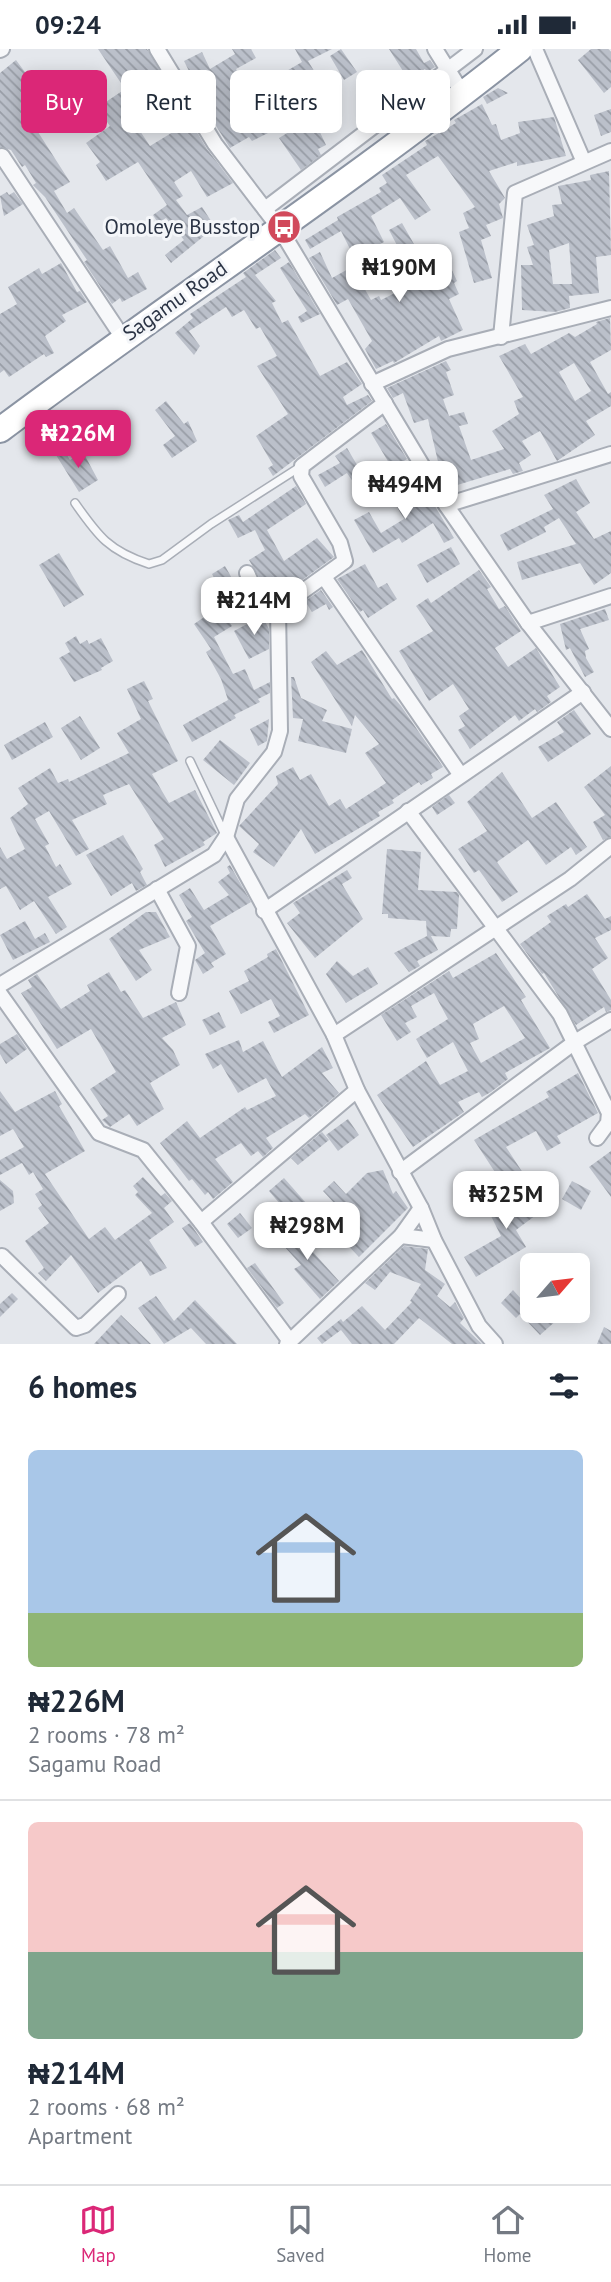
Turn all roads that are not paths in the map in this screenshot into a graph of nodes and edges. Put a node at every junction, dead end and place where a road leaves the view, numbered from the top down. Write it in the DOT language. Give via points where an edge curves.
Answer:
graph roads {
  1 [pos="157,49"];
  2 [pos="435,49"];
  3 [pos="475,49"];
  4 [pos="520,49"];
  5 [pos="535,49"];
  6 [pos="447,69"];
  7 [pos="463,94"];
  8 [pos="611,151"];
  9 [pos="2,156"];
  10 [pos="583,160"];
  11 [pos="273,219"];
  12 [pos="611,308"];
  13 [pos="501,337"];
  14 [pos="123,338"];
  15 [pos="372,384"];
  16 [pos="386,403"];
  17 [pos="0,430"];
  18 [pos="611,454"];
  19 [pos="302,466"];
  20 [pos="75,503"];
  21 [pos="446,505"];
  22 [pos="247,573"];
  23 [pos="324,577"];
  24 [pos="611,596"];
  25 [pos="278,609"];
  26 [pos="528,622"];
  27 [pos="583,692"];
  28 [pos="611,729"];
  29 [pos="190,761"];
  30 [pos="460,774"];
  31 [pos="408,810"];
  32 [pos="226,837"];
  33 [pos="611,846"];
  34 [pos="157,889"];
  35 [pos="264,911"];
  36 [pos="494,928"];
  37 [pos="0,985"];
  38 [pos="0,993"];
  39 [pos="179,993"];
  40 [pos="611,1020"];
  41 [pos="334,1035"];
  42 [pos="575,1042"];
  43 [pos="357,1090"];
  44 [pos="597,1138"];
  45 [pos="400,1172"];
  46 [pos="421,1207"];
  47 [pos="201,1221"];
  48 [pos="401,1236"];
  49 [pos="434,1240"];
  50 [pos="1,1256"];
  51 [pos="118,1294"];
  52 [pos="288,1342"];
  53 [pos="495,1344"];
  1 -- 11 [label="street" via="215,144"];
  2 -- 6 [label="street"];
  3 -- 6 [label="street"];
  4 -- 7 [label="highway, Sagamu Road"];
  5 -- 10 [label="street"];
  6 -- 7 [label="street"];
  6 -- 11 [label="street"];
  7 -- 11 [label="highway, Sagamu Road"];
  8 -- 10 [label="street"];
  9 -- 14 [label="street"];
  10 -- 13 [label="street" via="515,193"];
  11 -- 14 [label="highway, Sagamu Road"];
  11 -- 15 [label="street"];
  12 -- 13 [label="street"];
  13 -- 15 [label="street" via="448,349"];
  14 -- 17 [label="highway, Sagamu Road"];
  15 -- 16 [label="street"];
  16 -- 19 [label="street"];
  16 -- 21 [label="street"];
  18 -- 21 [label="street"];
  19 -- 20 [label="lane" via="162,560 149,564 112,549"];
  19 -- 23 [label="street" via="301,476 340,543 345,561"];
  21 -- 26 [label="street"];
  22 -- 25 [label="street" via="261,602"];
  23 -- 25 [label="street"];
  23 -- 30 [label="street"];
  24 -- 26 [label="street"];
  25 -- 32 [label="street" via="280,731 274,752 237,799"];
  26 -- 27 [label="street"];
  27 -- 28 [label="street"];
  27 -- 30 [label="street"];
  29 -- 32 [label="lane"];
  30 -- 31 [label="street"];
  31 -- 35 [label="street"];
  31 -- 36 [label="street"];
  32 -- 34 [label="street" via="214,855"];
  32 -- 35 [label="street"];
  33 -- 36 [label="street"];
  34 -- 37 [label="street"];
  34 -- 39 [label="street" via="188,946"];
  35 -- 41 [label="street"];
  36 -- 41 [label="street"];
  36 -- 42 [label="street" via="560,1014"];
  38 -- 47 [label="street" via="99,1133 143,1150"];
  40 -- 42 [label="street"];
  41 -- 43 [label="street"];
  42 -- 44 [label="street" via="609,1113"];
  42 -- 45 [label="street"];
  43 -- 45 [label="street"];
  43 -- 47 [label="street"];
  45 -- 46 [label="street"];
  46 -- 48 [label="street"];
  46 -- 49 [label="street"];
  47 -- 52 [label="street"];
  48 -- 49 [label="street"];
  48 -- 52 [label="street"];
  49 -- 53 [label="street" via="479,1326"];
  50 -- 51 [label="street" via="76,1328"];
}
